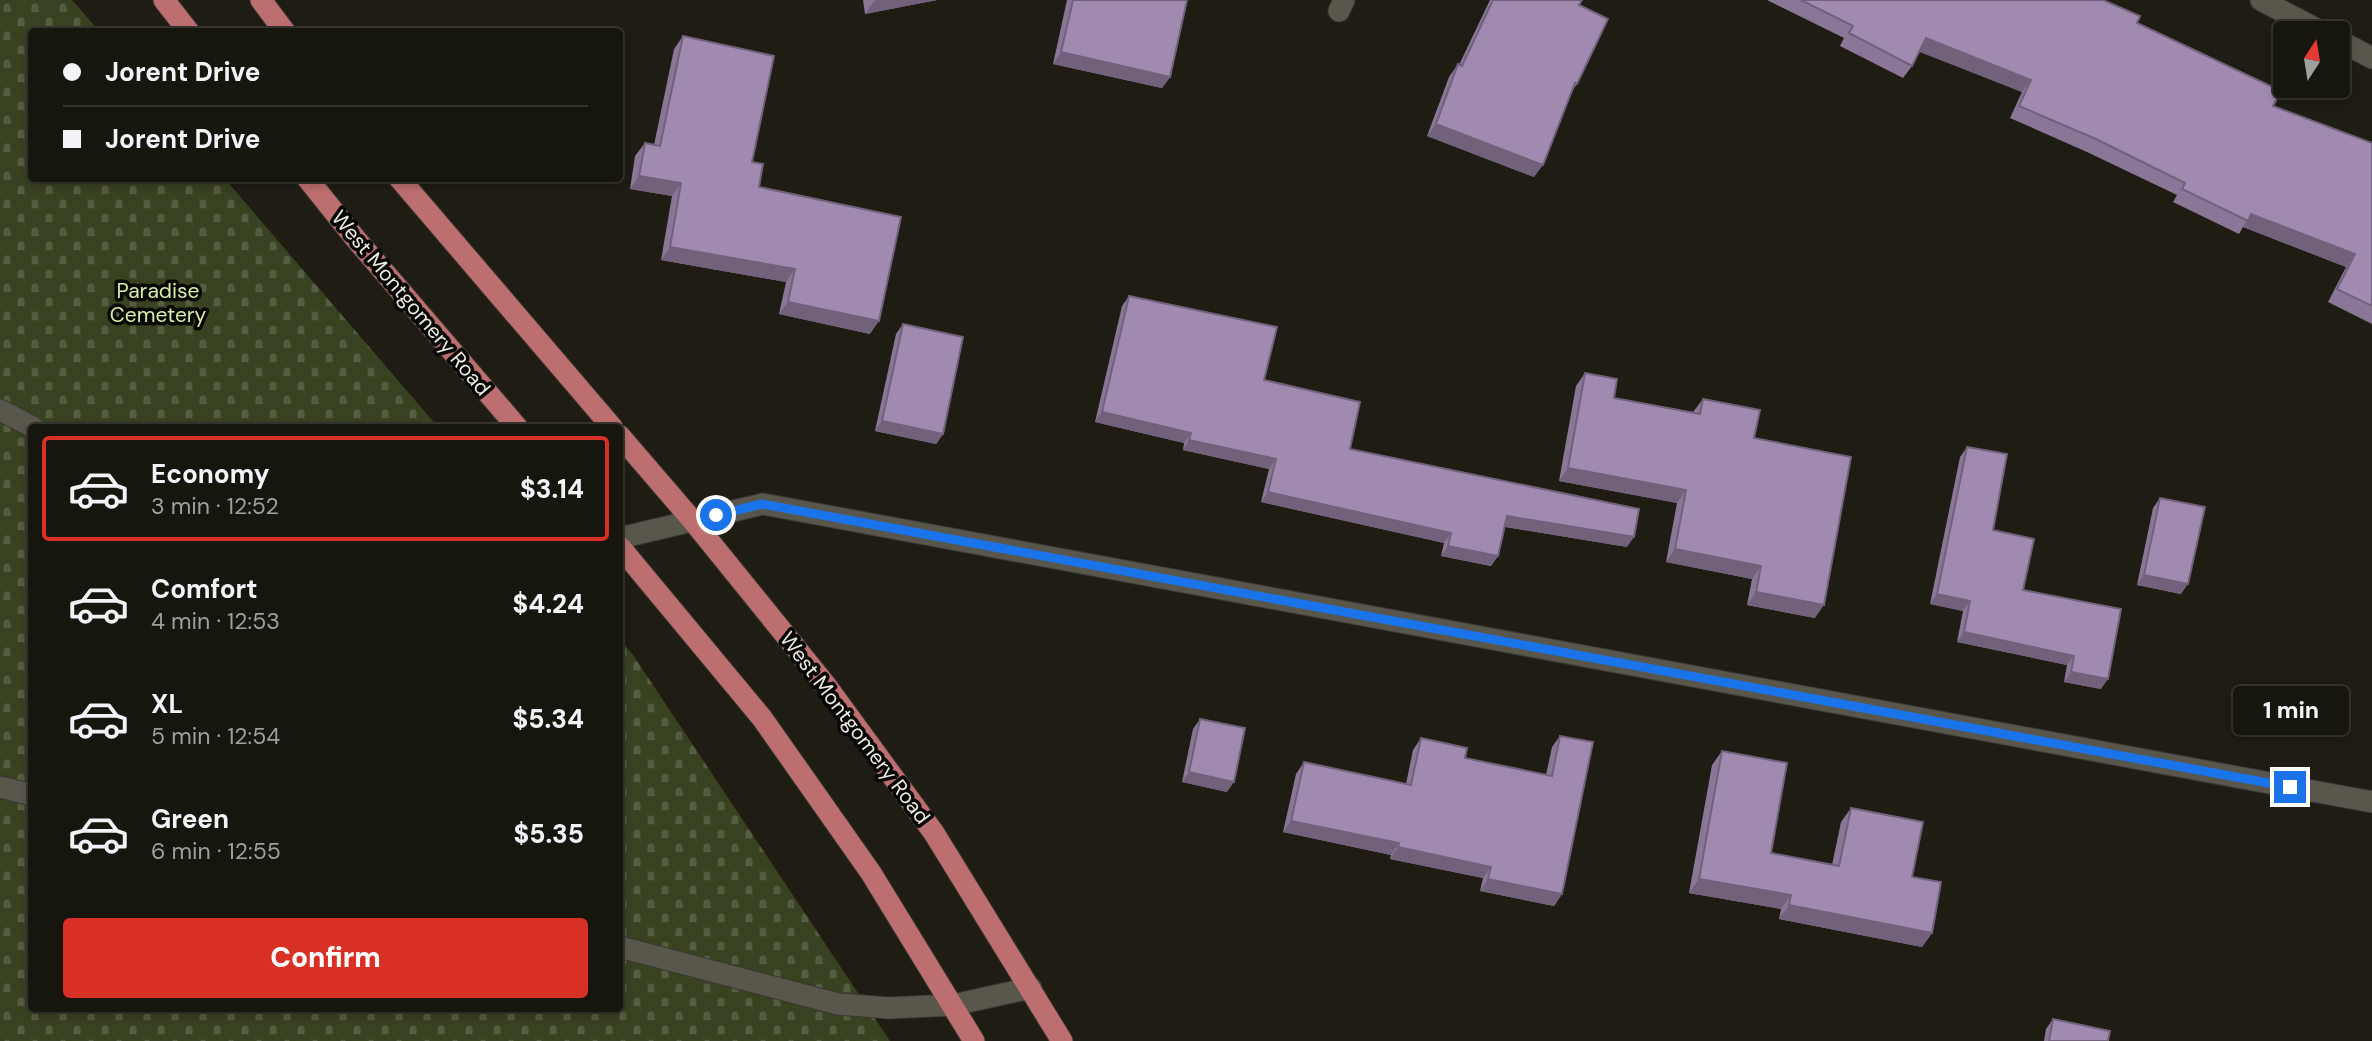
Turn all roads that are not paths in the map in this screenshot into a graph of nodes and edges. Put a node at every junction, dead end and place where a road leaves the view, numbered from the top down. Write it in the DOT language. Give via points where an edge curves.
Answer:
graph roads {
  1 [pos="164,0"];
  2 [pos="261,0"];
  3 [pos="2261,0"];
  4 [pos="2301,21"];
  5 [pos="186,28"];
  6 [pos="282,28"];
  7 [pos="2350,46"];
  8 [pos="2372,58"];
  9 [pos="310,182"];
  10 [pos="402,182"];
  11 [pos="0,410"];
  12 [pos="28,424"];
  13 [pos="514,424"];
  14 [pos="609,424"];
  15 [pos="623,439"];
  16 [pos="693,521"];
  17 [pos="623,537"];
  18 [pos="623,551"];
  19 [pos="0,786"];
  20 [pos="28,794"];
  21 [pos="2372,802"];
  22 [pos="623,948"];
  23 [pos="1031,988"];
  24 [pos="953,1005"];
  25 [pos="974,1041"];
  26 [pos="1062,1041"];
  1 -- 5 [label="main road"];
  2 -- 6 [label="main road"];
  3 -- 4 [label="street"];
  7 -- 8 [label="street"];
  9 -- 13 [label="main road, West Montgomery Road"];
  10 -- 14 [label="main road"];
  11 -- 12 [label="street"];
  15 -- 16 [label="main road, West Montgomery Road"];
  16 -- 17 [label="street"];
  16 -- 21 [label="street" via="762,504"];
  16 -- 23 [label="main road, West Montgomery Road" via="825,684 934,833"];
  18 -- 24 [label="main road" via="761,718 871,873"];
  19 -- 20 [label="street"];
  22 -- 24 [label="street" via="838,1004"];
  23 -- 24 [label="street"];
  23 -- 26 [label="main road, West Montgomery Road"];
  24 -- 25 [label="main road"];
}
